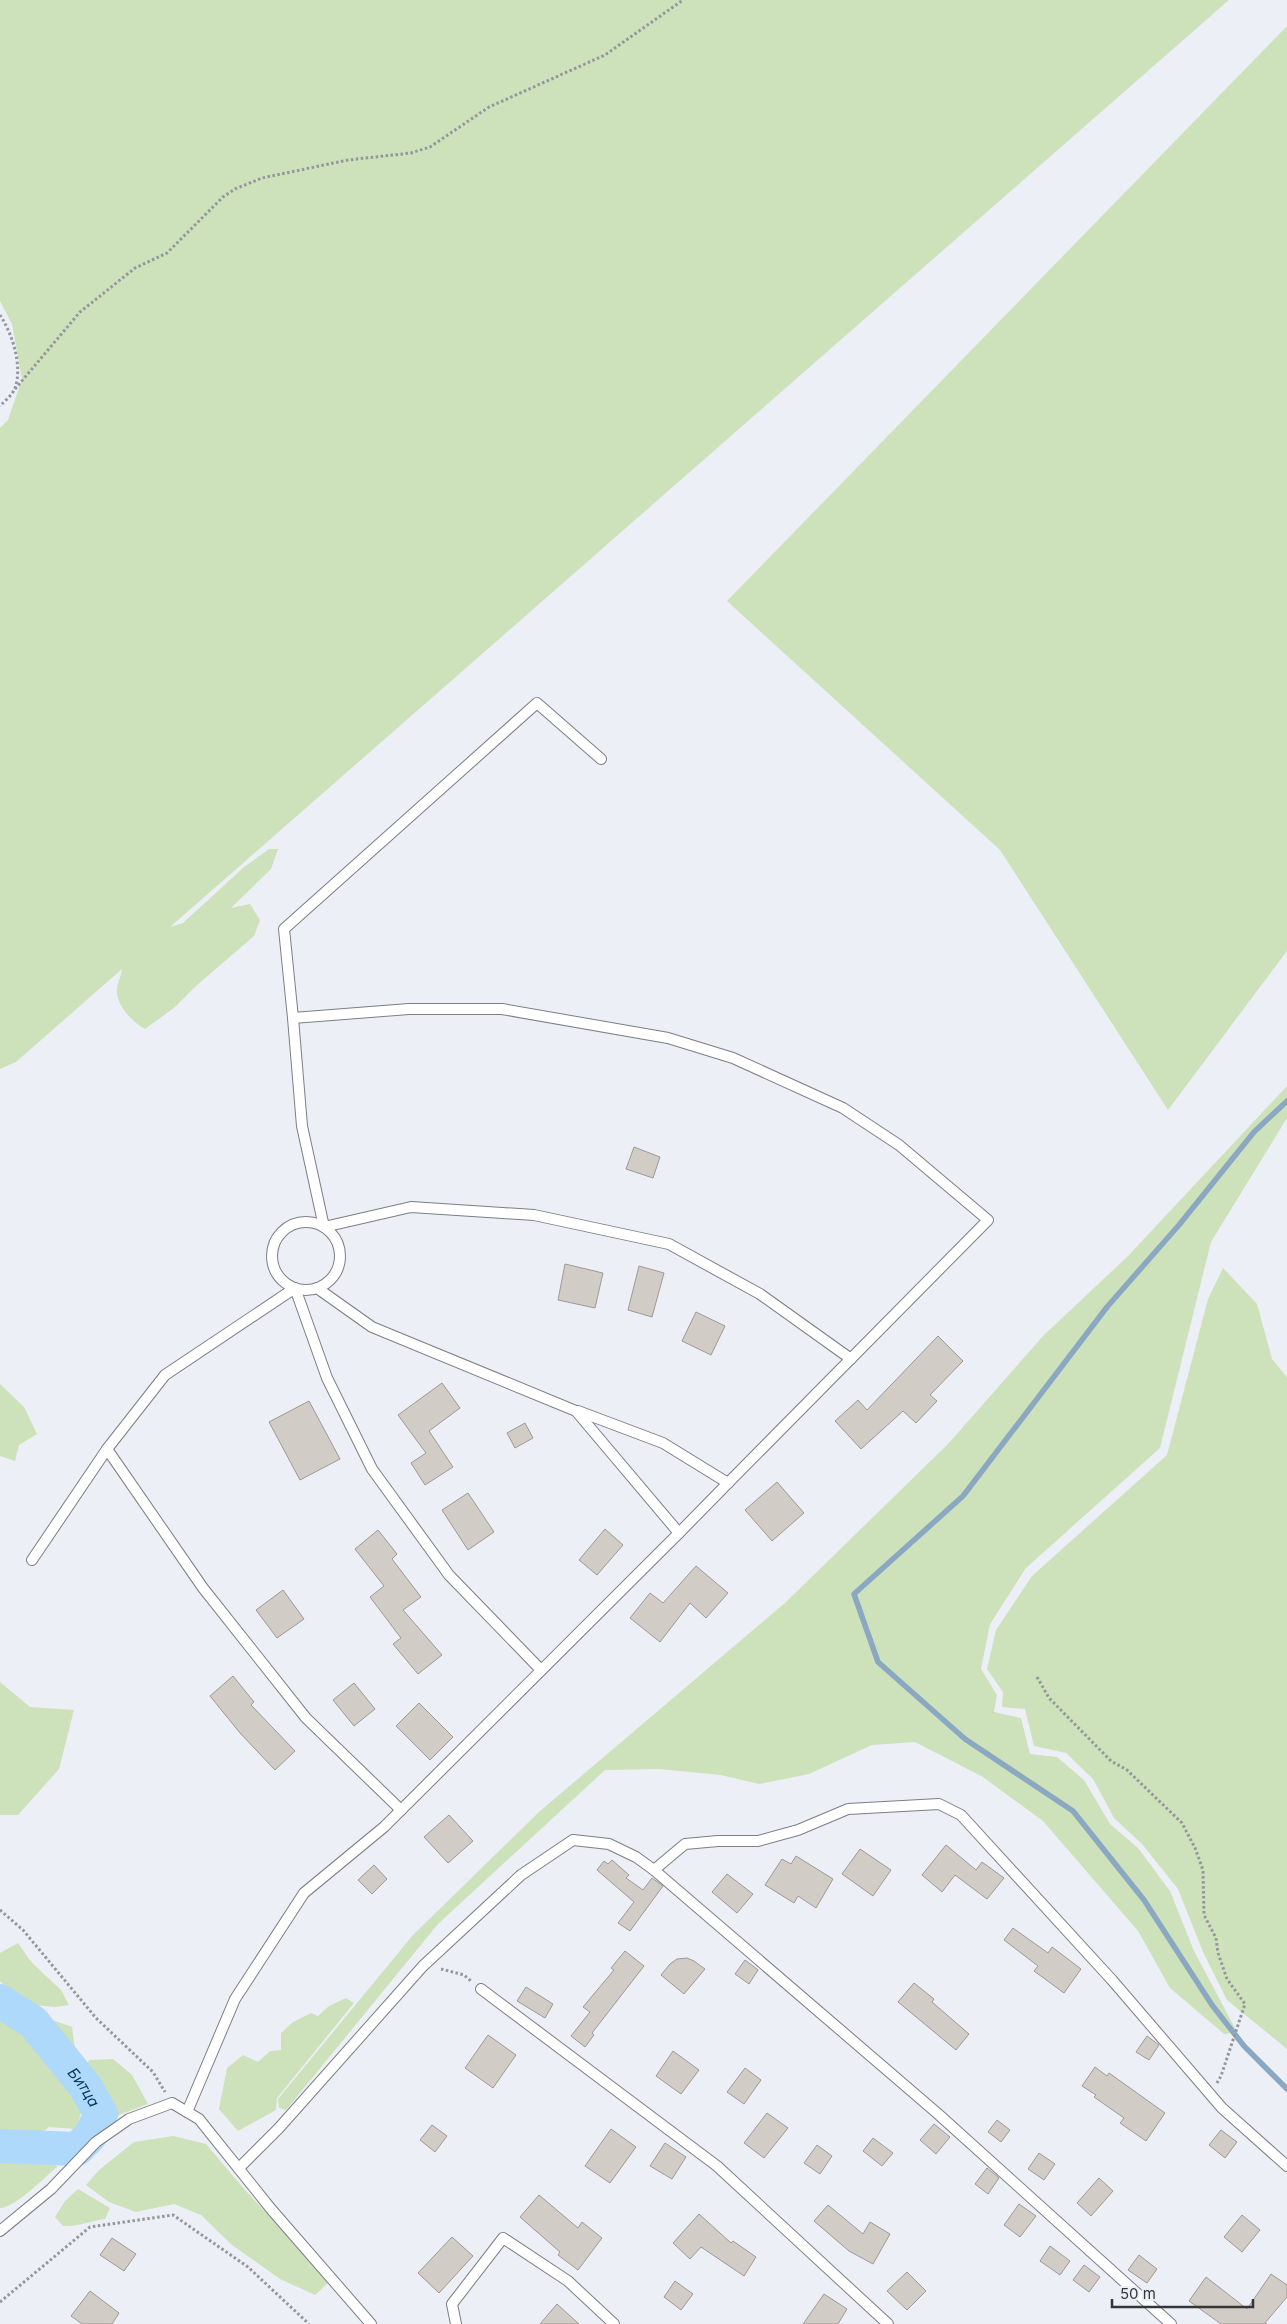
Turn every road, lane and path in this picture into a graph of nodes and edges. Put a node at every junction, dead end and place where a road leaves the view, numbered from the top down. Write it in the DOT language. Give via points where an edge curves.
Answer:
graph roads {
  1 [pos="683,0"];
  2 [pos="0,315"];
  3 [pos="15,389"];
  4 [pos="0,406"];
  5 [pos="601,759"];
  6 [pos="293,1018"];
  7 [pos="324,1227"];
  8 [pos="295,1288"];
  9 [pos="317,1288"];
  10 [pos="851,1359"];
  11 [pos="576,1410"];
  12 [pos="107,1449"];
  13 [pos="728,1484"];
  14 [pos="679,1533"];
  15 [pos="32,1560"];
  16 [pos="541,1670"];
  17 [pos="1037,1677"];
  18 [pos="401,1810"];
  19 [pos="654,1870"];
  20 [pos="0,1910"];
  21 [pos="423,1966"];
  22 [pos="481,1989"];
  23 [pos="1210,2094"];
  24 [pos="172,2103"];
  25 [pos="187,2112"];
  26 [pos="1287,2166"];
  27 [pos="239,2168"];
  28 [pos="0,2231"];
  29 [pos="0,2302"];
  30 [pos="309,2324"];
  31 [pos="371,2324"];
  32 [pos="456,2324"];
  33 [pos="614,2324"];
  34 [pos="888,2324"];
  35 [pos="1171,2324"];
  1 -- 3 [label="path" via="605,55 489,106 430,147 262,178 235,189 167,253 135,268 80,312"];
  2 -- 3 [label="path" via="8,327 17,366"];
  3 -- 4 [label="path"];
  5 -- 6 [label="lane" via="537,703 284,929"];
  6 -- 7 [label="lane" via="302,1126"];
  6 -- 10 [label="lane" via="410,1009 502,1009 668,1038 733,1058 843,1108 900,1145 988,1220"];
  7 -- 8 [label="lane" via="302,1222 282,1232 276,1241 272,1252 277,1274"];
  7 -- 9 [label="lane" via="338,1244 340,1254 334,1275"];
  7 -- 10 [label="lane" via="411,1207 534,1215 669,1244 760,1294"];
  8 -- 9 [label="lane"];
  8 -- 12 [label="lane" via="165,1375"];
  8 -- 16 [label="lane" via="327,1378 372,1469 449,1575"];
  9 -- 11 [label="lane" via="372,1327"];
  10 -- 13 [label="lane"];
  11 -- 13 [label="lane" via="663,1443"];
  11 -- 14 [label="lane"];
  12 -- 15 [label="lane"];
  12 -- 18 [label="lane" via="203,1588 306,1718"];
  13 -- 14 [label="lane"];
  14 -- 16 [label="lane"];
  16 -- 18 [label="lane"];
  17 -- 23 [label="path" via="1049,1698 1111,1761 1127,1770 1182,1823 1195,1848 1203,1870 1204,1915 1216,1938 1228,1979 1245,2004 1222,2076"];
  18 -- 25 [label="lane" via="304,1893 235,1999"];
  19 -- 21 [label="lane" via="608,1844 573,1840 522,1875"];
  19 -- 23 [label="lane" via="685,1844 758,1841 798,1830 848,1808 939,1804 961,1815 1112,1980"];
  19 -- 35 [label="lane" via="937,2113"];
  20 -- 24 [label="path" via="24,1930 96,2018 153,2072"];
  21 -- 22 [label="path" via="464,1974"];
  21 -- 27 [label="lane" via="279,2128"];
  22 -- 34 [label="lane" via="717,2166"];
  23 -- 26 [label="lane"];
  24 -- 25 [label="lane"];
  24 -- 28 [label="lane" via="129,2119 96,2142 51,2189"];
  25 -- 27 [label="lane" via="199,2119"];
  27 -- 31 [label="lane"];
  29 -- 30 [label="path" via="90,2227 173,2215 248,2267"];
  32 -- 33 [label="lane" via="452,2304 503,2238 568,2281"];
}
